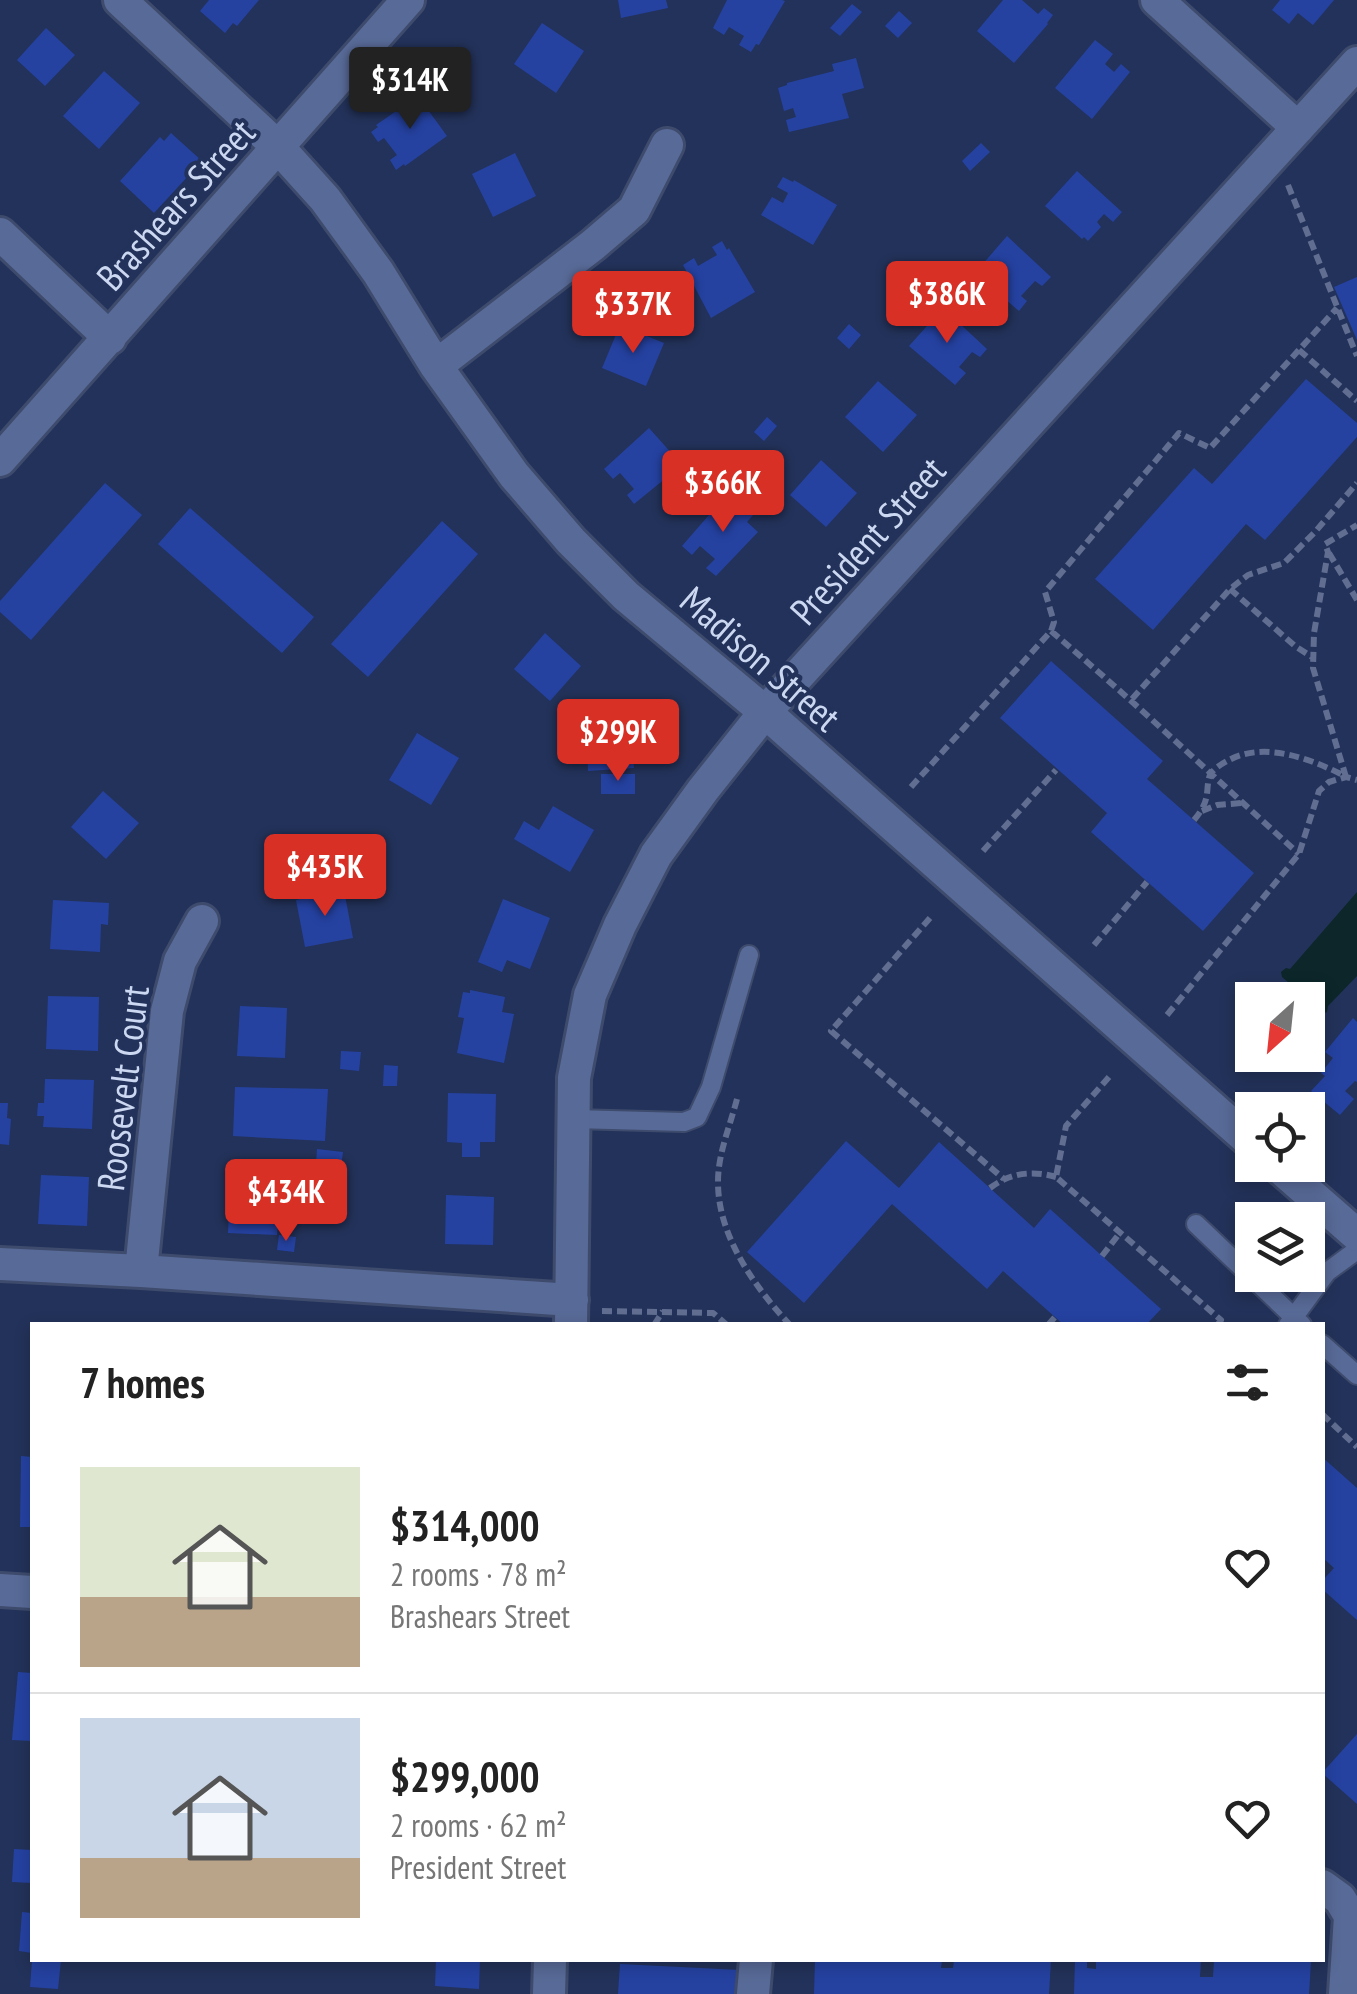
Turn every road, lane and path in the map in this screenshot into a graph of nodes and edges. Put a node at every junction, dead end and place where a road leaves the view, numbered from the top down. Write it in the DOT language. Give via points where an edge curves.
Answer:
graph roads {
  1 [pos="120,0"];
  2 [pos="408,0"];
  3 [pos="1156,0"];
  4 [pos="1357,63"];
  5 [pos="1298,128"];
  6 [pos="667,145"];
  7 [pos="280,148"];
  8 [pos="1287,181"];
  9 [pos="0,234"];
  10 [pos="1337,308"];
  11 [pos="110,338"];
  12 [pos="1299,350"];
  13 [pos="1357,356"];
  14 [pos="436,366"];
  15 [pos="1357,400"];
  16 [pos="0,460"];
  17 [pos="1357,483"];
  18 [pos="1357,525"];
  19 [pos="1315,532"];
  20 [pos="1327,548"];
  21 [pos="1230,589"];
  22 [pos="1357,600"];
  23 [pos="1050,631"];
  24 [pos="1312,657"];
  25 [pos="1132,699"];
  26 [pos="764,712"];
  27 [pos="1056,770"];
  28 [pos="1210,775"];
  29 [pos="1346,776"];
  30 [pos="1357,780"];
  31 [pos="911,787"];
  32 [pos="1242,803"];
  33 [pos="1200,811"];
  34 [pos="1194,820"];
  35 [pos="983,852"];
  36 [pos="1299,854"];
  37 [pos="1147,882"];
  38 [pos="930,918"];
  39 [pos="202,921"];
  40 [pos="1094,946"];
  41 [pos="749,955"];
  42 [pos="1167,1015"];
  43 [pos="1109,1077"];
  44 [pos="738,1096"];
  45 [pos="574,1119"];
  46 [pos="1235,1128"];
  47 [pos="1056,1177"];
  48 [pos="1004,1179"];
  49 [pos="1297,1182"];
  50 [pos="990,1188"];
  51 [pos="1196,1224"];
  52 [pos="1119,1234"];
  53 [pos="1357,1235"];
  54 [pos="1357,1250"];
  55 [pos="1102,1256"];
  56 [pos="0,1264"];
  57 [pos="141,1271"];
  58 [pos="663,1311"];
  59 [pos="581,1312"];
  60 [pos="1055,1318"];
  61 [pos="656,1322"];
  62 [pos="723,1322"];
  63 [pos="788,1322"];
  64 [pos="1051,1322"];
  65 [pos="1220,1322"];
  66 [pos="1293,1322"];
  67 [pos="1295,1322"];
  68 [pos="1325,1347"];
  69 [pos="1357,1375"];
  70 [pos="1325,1417"];
  71 [pos="1357,1447"];
  72 [pos="0,1590"];
  73 [pos="30,1592"];
  74 [pos="1325,1888"];
  75 [pos="550,1962"];
  76 [pos="756,1962"];
  77 [pos="550,1994"];
  78 [pos="754,1994"];
  79 [pos="1346,1994"];
  1 -- 7 [label="street, Madison Street"];
  2 -- 7 [label="street, Brashears Street"];
  3 -- 5 [label="street"];
  4 -- 5 [label="street, President Street"];
  5 -- 26 [label="street, President Street"];
  6 -- 14 [label="street" via="634,210"];
  7 -- 11 [label="street, Brashears Street"];
  7 -- 14 [label="street, Madison Street" via="326,199"];
  8 -- 10 [label="path"];
  9 -- 11 [label="street"];
  10 -- 12 [label="path"];
  10 -- 13 [label="path"];
  11 -- 16 [label="street, Brashears Street"];
  12 -- 15 [label="path"];
  12 -- 23 [label="path" via="1210,448 1179,433 1045,592 1054,622"];
  14 -- 26 [label="street, Madison Street" via="570,541"];
  17 -- 19 [label="path"];
  18 -- 20 [label="path"];
  19 -- 20 [label="path"];
  19 -- 21 [label="path" via="1284,563"];
  20 -- 22 [label="path"];
  20 -- 24 [label="path"];
  21 -- 24 [label="path"];
  21 -- 25 [label="path"];
  23 -- 25 [label="path"];
  23 -- 31 [label="path"];
  24 -- 29 [label="path"];
  25 -- 28 [label="path"];
  26 -- 45 [label="street, President Street" via="656,855 620,924 590,995 574,1078"];
  26 -- 46 [label="street, Madison Street"];
  27 -- 35 [label="path"];
  28 -- 29 [label="path" via="1252,752 1291,756"];
  28 -- 32 [label="path"];
  28 -- 33 [label="path"];
  29 -- 30 [label="path"];
  29 -- 36 [label="path" via="1319,792"];
  32 -- 33 [label="path"];
  32 -- 36 [label="path"];
  33 -- 34 [label="path"];
  36 -- 42 [label="path"];
  37 -- 40 [label="path"];
  38 -- 48 [label="path" via="831,1031"];
  39 -- 57 [label="street, Roosevelt Court" via="180,960 166,1010"];
  41 -- 45 [label="lane" via="712,1087 697,1117"];
  43 -- 47 [label="path" via="1066,1126"];
  44 -- 63 [label="path" via="719,1166 722,1212 751,1276"];
  45 -- 59 [label="street, President Street"];
  47 -- 48 [label="path" via="1029,1172"];
  47 -- 52 [label="path"];
  48 -- 50 [label="path"];
  49 -- 53 [label="street"];
  51 -- 66 [label="lane"];
  52 -- 55 [label="path"];
  52 -- 65 [label="path"];
  54 -- 67 [label="lane" via="1327,1272"];
  56 -- 57 [label="street"];
  57 -- 59 [label="street"];
  58 -- 59 [label="path"];
  58 -- 61 [label="path"];
  58 -- 62 [label="path" via="713,1313"];
  60 -- 64 [label="path"];
  68 -- 69 [label="lane"];
  70 -- 71 [label="path"];
  72 -- 73 [label="street"];
  74 -- 79 [label="street" via="1350,1916"];
  75 -- 77 [label="street"];
  76 -- 78 [label="street"];
}
